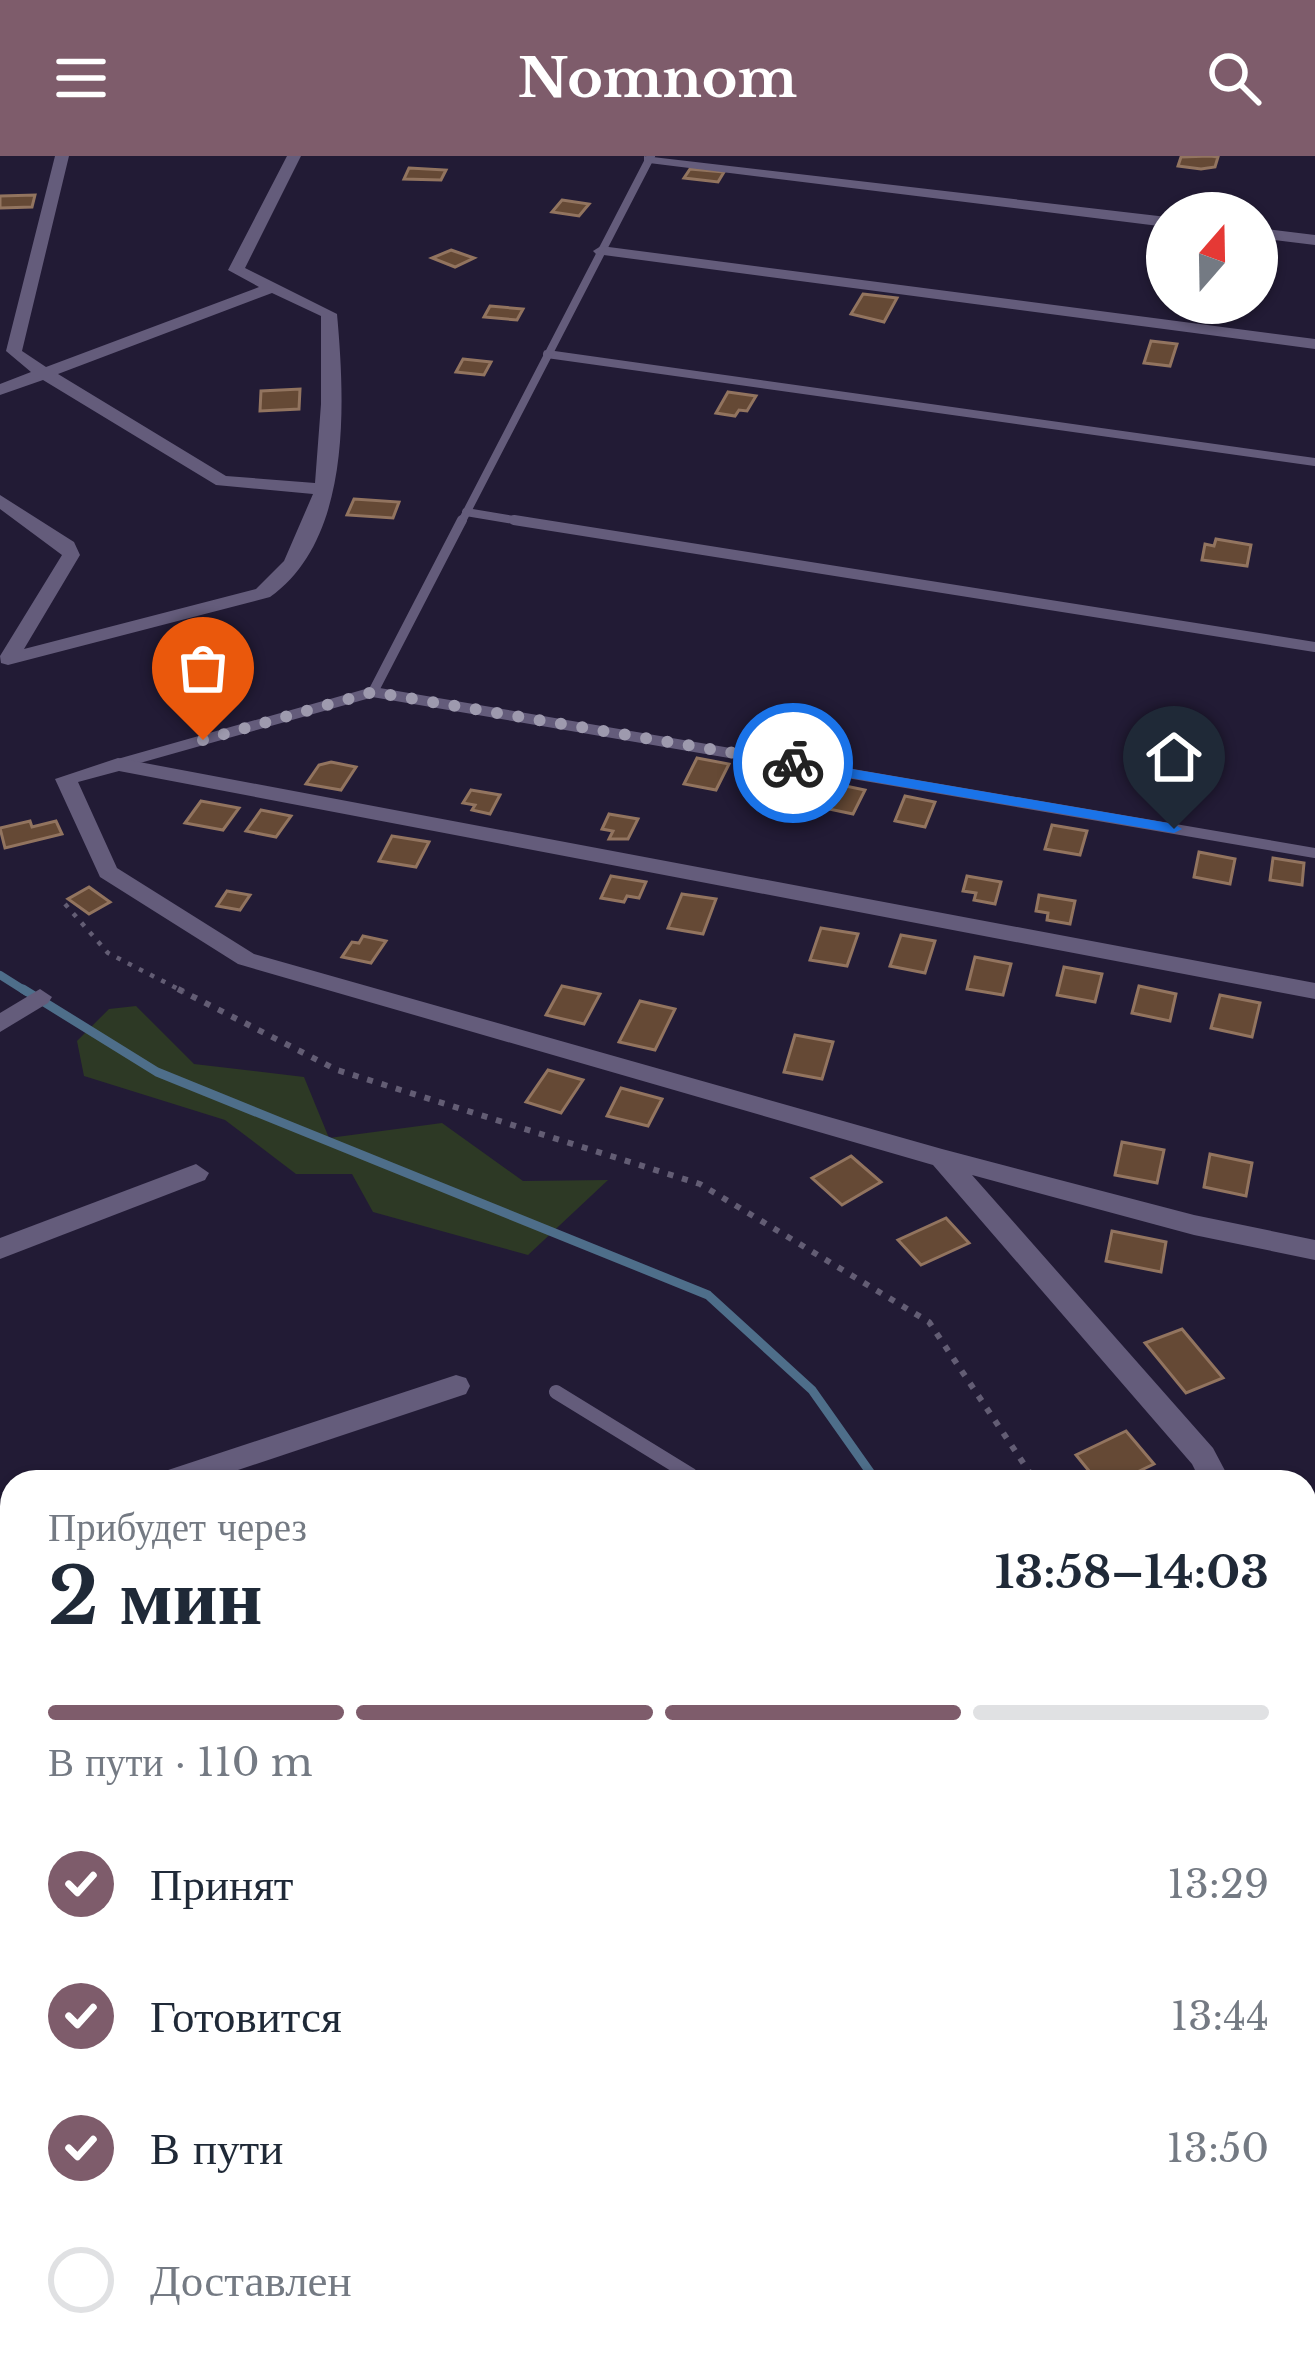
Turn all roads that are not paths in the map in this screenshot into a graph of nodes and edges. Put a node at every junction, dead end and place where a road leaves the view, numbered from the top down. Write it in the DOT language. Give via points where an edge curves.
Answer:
graph roads {
  1 [pos="62,156"];
  2 [pos="294,156"];
  3 [pos="650,158"];
  4 [pos="1146,219"];
  5 [pos="1278,235"];
  6 [pos="1315,240"];
  7 [pos="601,250"];
  8 [pos="273,287"];
  9 [pos="1315,344"];
  10 [pos="547,354"];
  11 [pos="43,373"];
  12 [pos="0,390"];
  13 [pos="1315,462"];
  14 [pos="324,489"];
  15 [pos="0,501"];
  16 [pos="466,512"];
  17 [pos="1315,647"];
  18 [pos="4,657"];
  19 [pos="373,692"];
  20 [pos="118,764"];
  21 [pos="1315,853"];
  22 [pos="1315,991"];
  23 [pos="40,997"];
  24 [pos="0,1024"];
  25 [pos="942,1158"];
  26 [pos="196,1173"];
  27 [pos="0,1250"];
  28 [pos="1315,1250"];
  29 [pos="456,1386"];
  30 [pos="556,1391"];
  31 [pos="202,1470"];
  32 [pos="683,1470"];
  33 [pos="1210,1470"];
  1 -- 11 [label="street" via="14,351"];
  2 -- 8 [label="street" via="236,264"];
  3 -- 4 [label="street"];
  3 -- 7 [label="lane"];
  5 -- 6 [label="street"];
  7 -- 9 [label="street"];
  7 -- 10 [label="lane"];
  8 -- 11 [label="street"];
  8 -- 14 [label="street" via="329,314"];
  10 -- 13 [label="lane"];
  10 -- 16 [label="lane"];
  11 -- 12 [label="street"];
  11 -- 14 [label="street" via="222,481"];
  14 -- 18 [label="street" via="289,571 263,593"];
  15 -- 18 [label="street" via="71,555"];
  16 -- 17 [label="lane"];
  16 -- 19 [label="lane"];
  19 -- 20 [label="lane"];
  19 -- 21 [label="lane"];
  20 -- 22 [label="street"];
  20 -- 25 [label="street" via="66,779 108,872 246,959"];
  23 -- 24 [label="street"];
  25 -- 28 [label="street"];
  25 -- 33 [label="street"];
  26 -- 27 [label="street"];
  29 -- 31 [label="street"];
  30 -- 32 [label="lane"];
}
